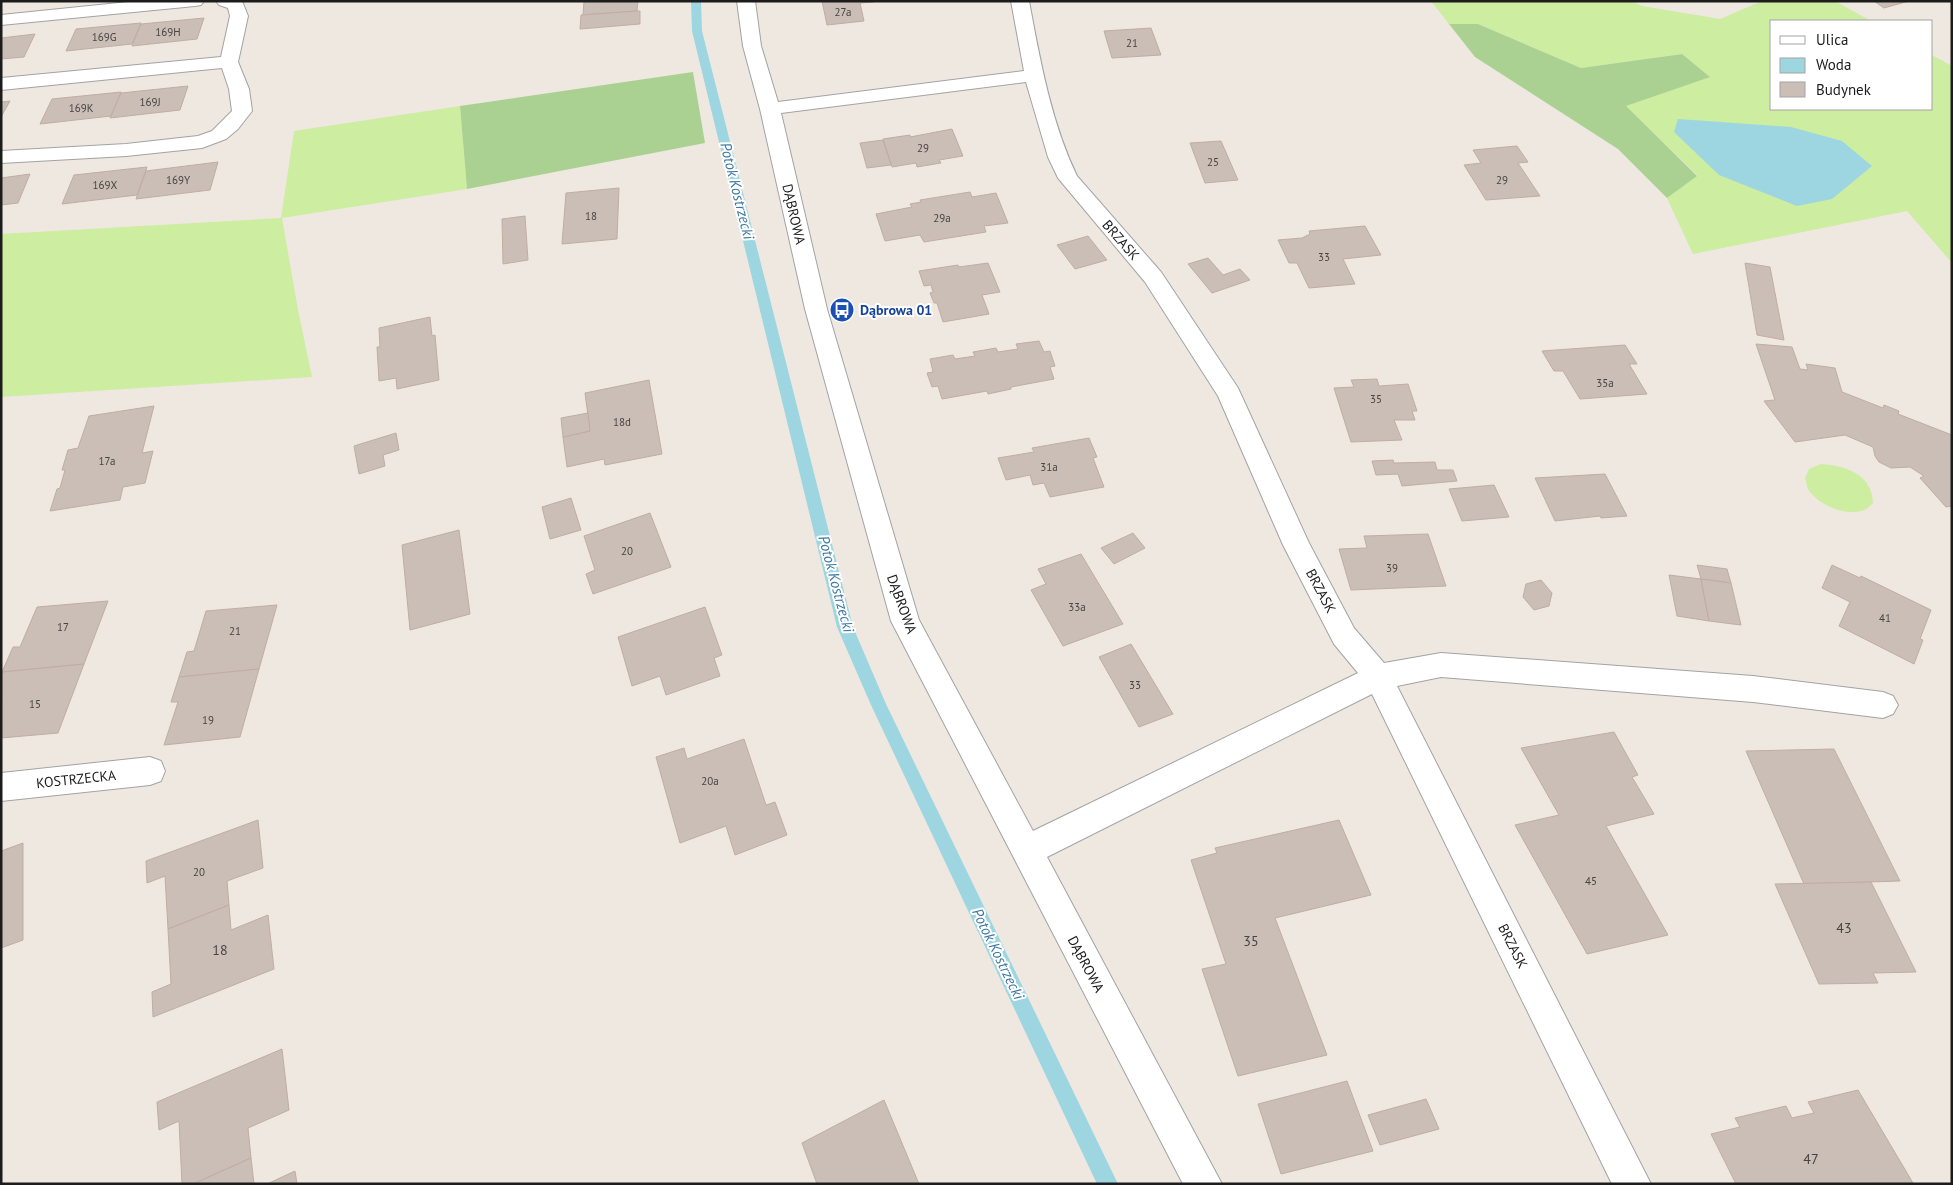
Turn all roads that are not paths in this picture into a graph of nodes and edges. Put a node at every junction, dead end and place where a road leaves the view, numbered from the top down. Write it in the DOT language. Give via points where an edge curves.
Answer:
graph roads {
  1 [pos="195,1"];
  2 [pos="225,1"];
  3 [pos="746,1"];
  4 [pos="1020,1"];
  5 [pos="1,20"];
  6 [pos="229,62"];
  7 [pos="1034,75"];
  8 [pos="1,84"];
  9 [pos="770,108"];
  10 [pos="1,157"];
  11 [pos="1378,677"];
  12 [pos="1883,705"];
  13 [pos="150,771"];
  14 [pos="1,787"];
  15 [pos="1026,851"];
  16 [pos="1203,1184"];
  17 [pos="1632,1184"];
  1 -- 5 [label="street"];
  2 -- 6 [label="street" via="236,5 239,16"];
  3 -- 9 [label="street, DĄBROWA" via="752,46"];
  4 -- 7 [label="street, BRZASK"];
  6 -- 8 [label="street"];
  6 -- 10 [label="street" via="239,89 242,111 219,136 202,142 126,150"];
  7 -- 9 [label="street"];
  7 -- 11 [label="street, BRZASK" via="1058,157 1068,178 1153,277 1229,394 1296,544 1344,636"];
  9 -- 15 [label="street, DĄBROWA" via="816,309 905,621"];
  11 -- 12 [label="street" via="1441,665 1753,689"];
  11 -- 15 [label="street"];
  11 -- 17 [label="street, BRZASK"];
  13 -- 14 [label="street, KOSTRZECKA"];
  15 -- 16 [label="street, DĄBROWA"];
}
